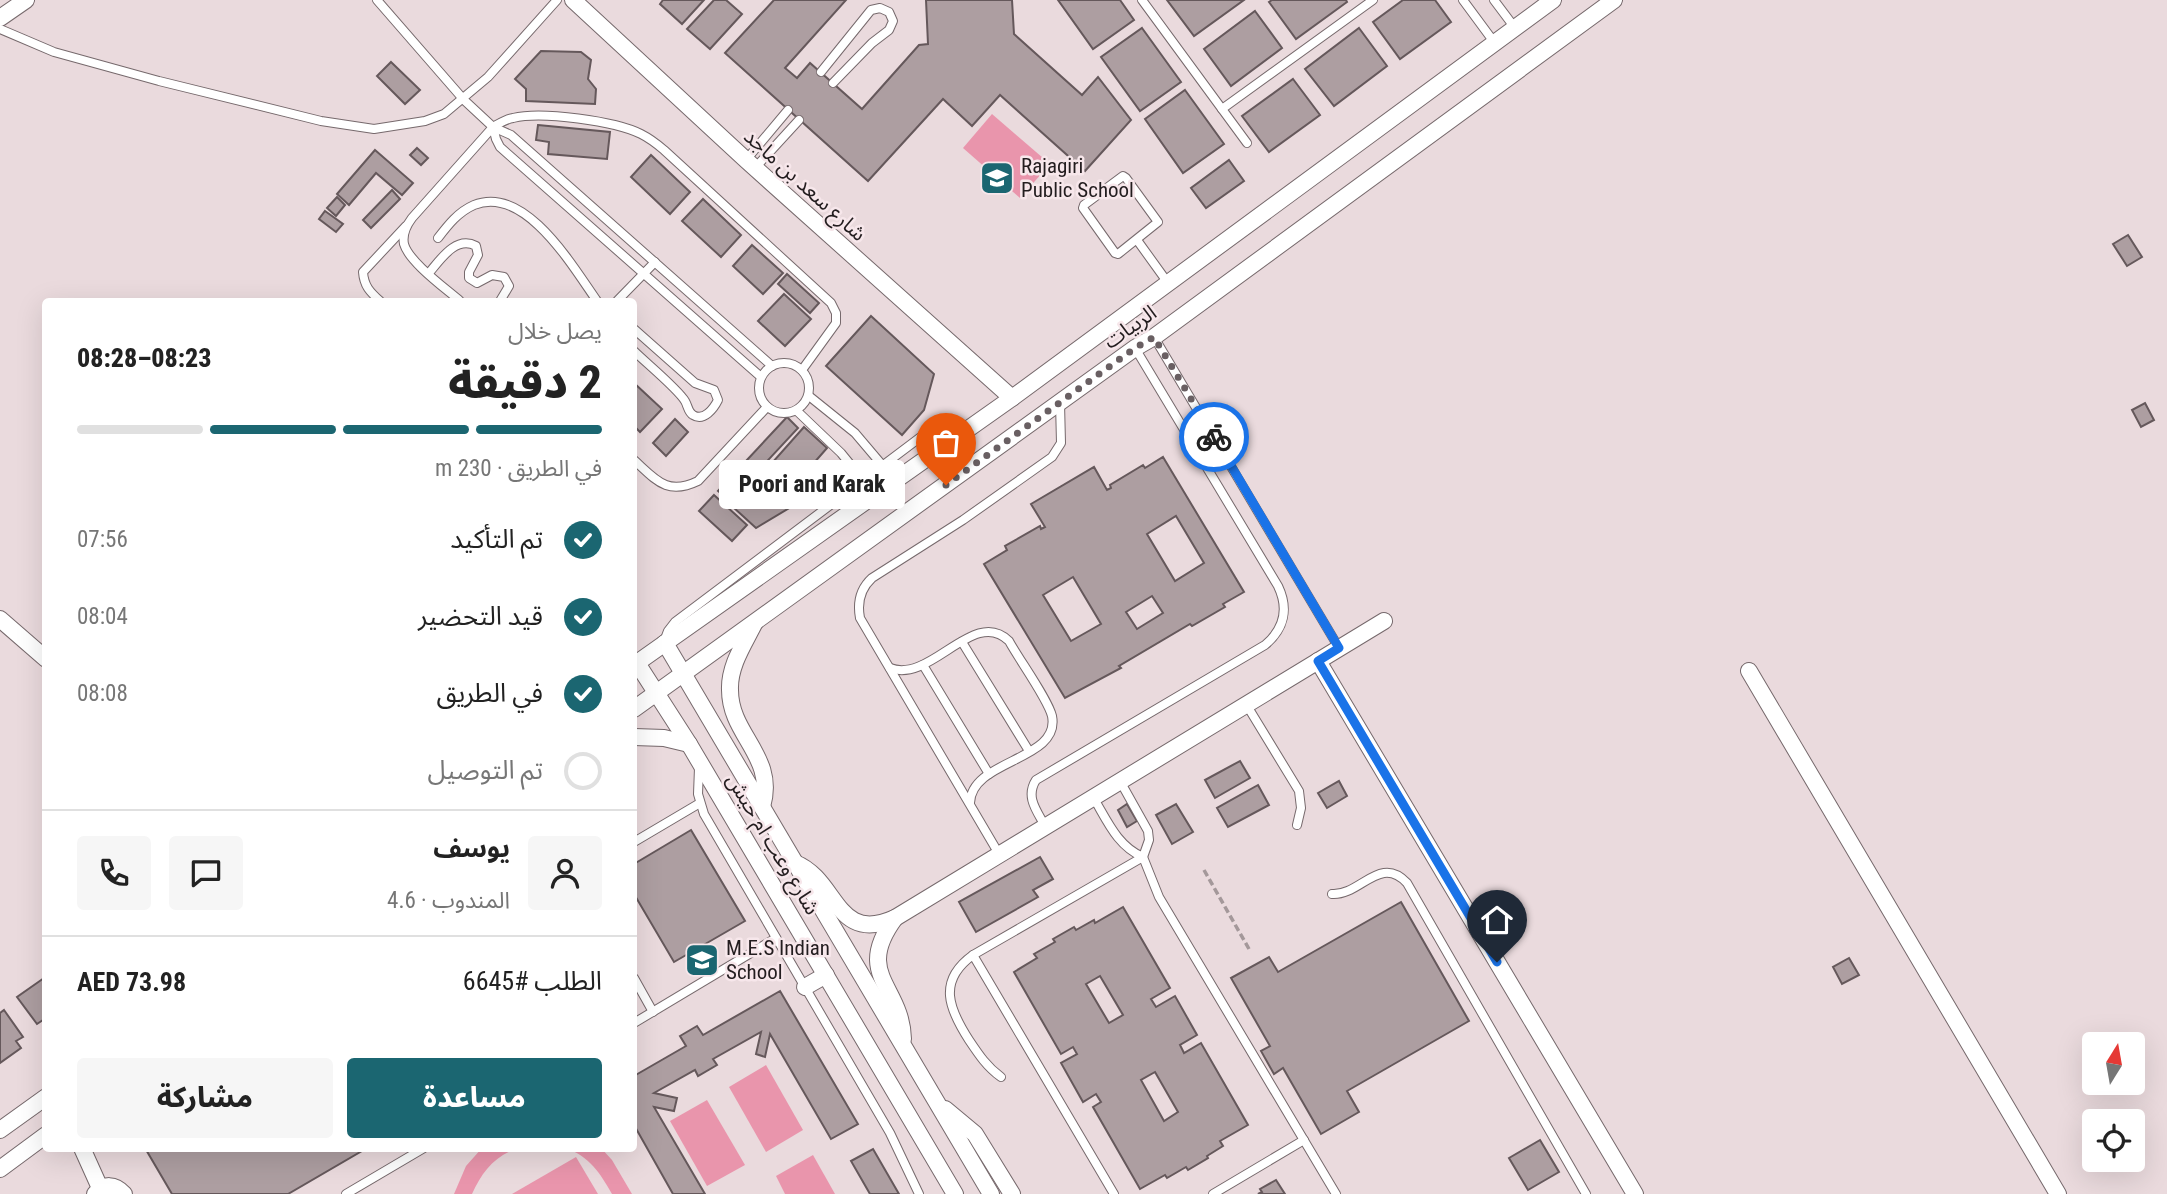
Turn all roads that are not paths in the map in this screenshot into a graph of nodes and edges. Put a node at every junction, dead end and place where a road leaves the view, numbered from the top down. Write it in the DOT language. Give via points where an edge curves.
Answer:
graph roads {
  1 [pos="26,0"];
  2 [pos="557,0"];
  3 [pos="573,0"];
  4 [pos="1143,0"];
  5 [pos="1373,0"];
  6 [pos="1463,0"];
  7 [pos="1494,0"];
  8 [pos="1553,0"];
  9 [pos="1614,0"];
  10 [pos="381,1"];
  11 [pos="0,18"];
  12 [pos="1515,28"];
  13 [pos="0,29"];
  14 [pos="1494,42"];
  15 [pos="821,72"];
  16 [pos="833,83"];
  17 [pos="464,100"];
  18 [pos="1222,109"];
  19 [pos="788,110"];
  20 [pos="799,120"];
  21 [pos="494,127"];
  22 [pos="1247,143"];
  23 [pos="750,164"];
  24 [pos="406,226"];
  25 [pos="438,238"];
  26 [pos="1137,240"];
  27 [pos="655,262"];
  28 [pos="429,273"];
  29 [pos="644,274"];
  30 [pos="1168,283"];
  31 [pos="377,298"];
  32 [pos="457,298"];
  33 [pos="502,298"];
  34 [pos="595,298"];
  35 [pos="620,298"];
  36 [pos="637,332"];
  37 [pos="1154,337"];
  38 [pos="1135,348"];
  39 [pos="637,354"];
  40 [pos="772,366"];
  41 [pos="802,370"];
  42 [pos="761,377"];
  43 [pos="809,396"];
  44 [pos="1012,398"];
  45 [pos="1060,403"];
  46 [pos="767,407"];
  47 [pos="797,411"];
  48 [pos="962,433"];
  49 [pos="637,462"];
  50 [pos="883,466"];
  51 [pos="863,480"];
  52 [pos="0,619"];
  53 [pos="756,621"];
  54 [pos="1384,621"];
  55 [pos="962,642"];
  56 [pos="665,643"];
  57 [pos="1339,648"];
  58 [pos="42,656"];
  59 [pos="1318,661"];
  60 [pos="637,663"];
  61 [pos="923,665"];
  62 [pos="637,666"];
  63 [pos="890,668"];
  64 [pos="1749,671"];
  65 [pos="683,673"];
  66 [pos="657,691"];
  67 [pos="1246,704"];
  68 [pos="637,707"];
  69 [pos="637,737"];
  70 [pos="689,744"];
  71 [pos="1029,751"];
  72 [pos="700,762"];
  73 [pos="989,774"];
  74 [pos="1120,781"];
  75 [pos="1093,797"];
  76 [pos="700,803"];
  77 [pos="970,803"];
  78 [pos="762,807"];
  79 [pos="1297,825"];
  80 [pos="1045,826"];
  81 [pos="637,840"];
  82 [pos="999,854"];
  83 [pos="1143,856"];
  84 [pos="795,863"];
  85 [pos="1332,894"];
  86 [pos="895,918"];
  87 [pos="776,938"];
  88 [pos="973,956"];
  89 [pos="825,975"];
  90 [pos="637,983"];
  91 [pos="805,987"];
  92 [pos="653,1012"];
  93 [pos="637,1021"];
  94 [pos="903,1044"];
  95 [pos="1001,1077"];
  96 [pos="42,1100"];
  97 [pos="937,1102"];
  98 [pos="0,1130"];
  99 [pos="42,1138"];
  100 [pos="1304,1140"];
  101 [pos="83,1152"];
  102 [pos="417,1152"];
  103 [pos="0,1168"];
  104 [pos="97,1191"];
  105 [pos="124,1194"];
  106 [pos="346,1194"];
  107 [pos="919,1194"];
  108 [pos="955,1194"];
  109 [pos="991,1194"];
  110 [pos="1012,1194"];
  111 [pos="1114,1194"];
  112 [pos="1213,1194"];
  113 [pos="1336,1194"];
  114 [pos="1586,1194"];
  115 [pos="1635,1194"];
  116 [pos="2058,1194"];
  1 -- 11 [label="street"];
  2 -- 17 [label="lane"];
  3 -- 23 [label="street, شارع سعد بن ماجد"];
  4 -- 18 [label="lane"];
  5 -- 18 [label="lane"];
  6 -- 14 [label="lane"];
  7 -- 12 [label="lane"];
  8 -- 12 [label="street, الربيات"];
  9 -- 37 [label="street, الربيات"];
  10 -- 17 [label="lane"];
  12 -- 14 [label="street, الربيات"];
  13 -- 17 [label="lane" via="67,56 334,123 374,128 404,125 444,114"];
  14 -- 30 [label="street, الربيات"];
  15 -- 16 [label="lane" via="871,10 889,12 889,30"];
  17 -- 21 [label="lane"];
  18 -- 22 [label="lane"];
  19 -- 23 [label="lane"];
  20 -- 23 [label="lane"];
  21 -- 24 [label="lane"];
  21 -- 27 [label="lane" via="511,135"];
  21 -- 29 [label="lane" via="500,147"];
  21 -- 41 [label="lane" via="514,117 550,116 617,125 664,150 831,303 836,323"];
  23 -- 44 [label="street, شارع سعد بن ماجد"];
  24 -- 28 [label="lane" via="404,244 409,255"];
  24 -- 31 [label="lane" via="363,272 364,282"];
  25 -- 34 [label="lane" via="453,219 473,205 504,203 532,220 557,244"];
  26 -- 26 [label="lane" via="1115,253 1083,208 1123,176 1158,222"];
  26 -- 30 [label="lane"];
  27 -- 29 [label="lane"];
  27 -- 40 [label="lane"];
  28 -- 32 [label="lane"];
  28 -- 33 [label="lane" via="459,244 472,243 478,255 469,278 477,283 492,275 504,277 509,286"];
  29 -- 35 [label="lane"];
  29 -- 42 [label="lane"];
  30 -- 44 [label="street, الربيات"];
  36 -- 39 [label="lane" via="695,383 714,390 715,407 704,416 691,414 683,398"];
  37 -- 38 [label="street, الربيات"];
  37 -- 57 [label="lane"];
  38 -- 45 [label="street, الربيات"];
  38 -- 80 [label="lane" via="1278,586 1284,603 1283,621 1265,645 1036,780 1031,798"];
  40 -- 41 [label="lane" via="787,363"];
  40 -- 42 [label="lane"];
  41 -- 43 [label="lane" via="809,382"];
  42 -- 46 [label="lane" via="759,393"];
  43 -- 47 [label="lane"];
  43 -- 50 [label="lane" via="855,433"];
  44 -- 48 [label="street, الربيات"];
  45 -- 53 [label="street, الربيات"];
  45 -- 63 [label="lane" via="1061,443 1052,457 872,578 863,589 860,618"];
  46 -- 47 [label="lane" via="781,414"];
  46 -- 49 [label="lane" via="698,481 688,486 666,486"];
  47 -- 51 [label="lane"];
  48 -- 50 [label="lane" via="933,430"];
  48 -- 56 [label="street, الربيات"];
  50 -- 51 [label="lane"];
  51 -- 56 [label="lane" via="675,622"];
  52 -- 58 [label="street"];
  53 -- 65 [label="street, الربيات"];
  53 -- 78 [label="street" via="733,667 729,688 734,715 763,766 766,787"];
  54 -- 57 [label="street"];
  55 -- 61 [label="lane"];
  55 -- 71 [label="lane"];
  55 -- 71 [label="lane" via="991,631 1009,641 1051,711 1050,734"];
  56 -- 60 [label="street, الربيات"];
  56 -- 65 [label="street, شارع وعب ام حيش"];
  57 -- 59 [label="street"];
  59 -- 67 [label="street"];
  59 -- 115 [label="street"];
  61 -- 63 [label="lane" via="910,670"];
  61 -- 73 [label="lane"];
  62 -- 66 [label="street, شارع وعب ام حيش"];
  63 -- 77 [label="lane"];
  64 -- 116 [label="street"];
  65 -- 66 [label="street, الربيات"];
  65 -- 78 [label="street, شارع وعب ام حيش"];
  66 -- 68 [label="street, الربيات"];
  66 -- 70 [label="street, شارع وعب ام حيش"];
  67 -- 74 [label="street"];
  67 -- 79 [label="lane" via="1299,791"];
  69 -- 70 [label="street"];
  70 -- 72 [label="street, شارع وعب ام حيش"];
  71 -- 73 [label="lane"];
  72 -- 76 [label="lane"];
  72 -- 89 [label="street, شارع وعب ام حيش"];
  73 -- 77 [label="lane" via="973,788"];
  74 -- 75 [label="street"];
  74 -- 83 [label="lane" via="1148,831"];
  75 -- 80 [label="street"];
  75 -- 83 [label="lane" via="1118,838"];
  76 -- 81 [label="lane"];
  76 -- 87 [label="lane"];
  77 -- 82 [label="lane"];
  78 -- 84 [label="street, شارع وعب ام حيش"];
  80 -- 82 [label="street"];
  82 -- 86 [label="street"];
  83 -- 88 [label="lane"];
  83 -- 100 [label="lane" via="1159,897"];
  84 -- 86 [label="street" via="813,873 851,920 873,925"];
  84 -- 94 [label="street, شارع وعب ام حيش"];
  85 -- 114 [label="lane" via="1385,872 1407,883"];
  86 -- 94 [label="street" via="882,937 877,959 901,1022"];
  87 -- 91 [label="lane"];
  87 -- 92 [label="lane"];
  88 -- 95 [label="lane" via="953,978 951,1007 982,1060"];
  88 -- 111 [label="lane"];
  89 -- 91 [label="street"];
  89 -- 108 [label="street, شارع وعب ام حيش"];
  90 -- 92 [label="lane"];
  91 -- 107 [label="lane" via="890,1133"];
  92 -- 93 [label="lane"];
  94 -- 97 [label="street, شارع وعب ام حيش"];
  96 -- 98 [label="street"];
  97 -- 109 [label="street, شارع وعب ام حيش"];
  97 -- 110 [label="street, شارع وعب ام حيش" via="975,1134"];
  99 -- 103 [label="street"];
  100 -- 112 [label="lane"];
  100 -- 113 [label="lane"];
  101 -- 104 [label="street"];
  102 -- 106 [label="lane"];
  104 -- 105 [label="street" via="109,1185"];
}
